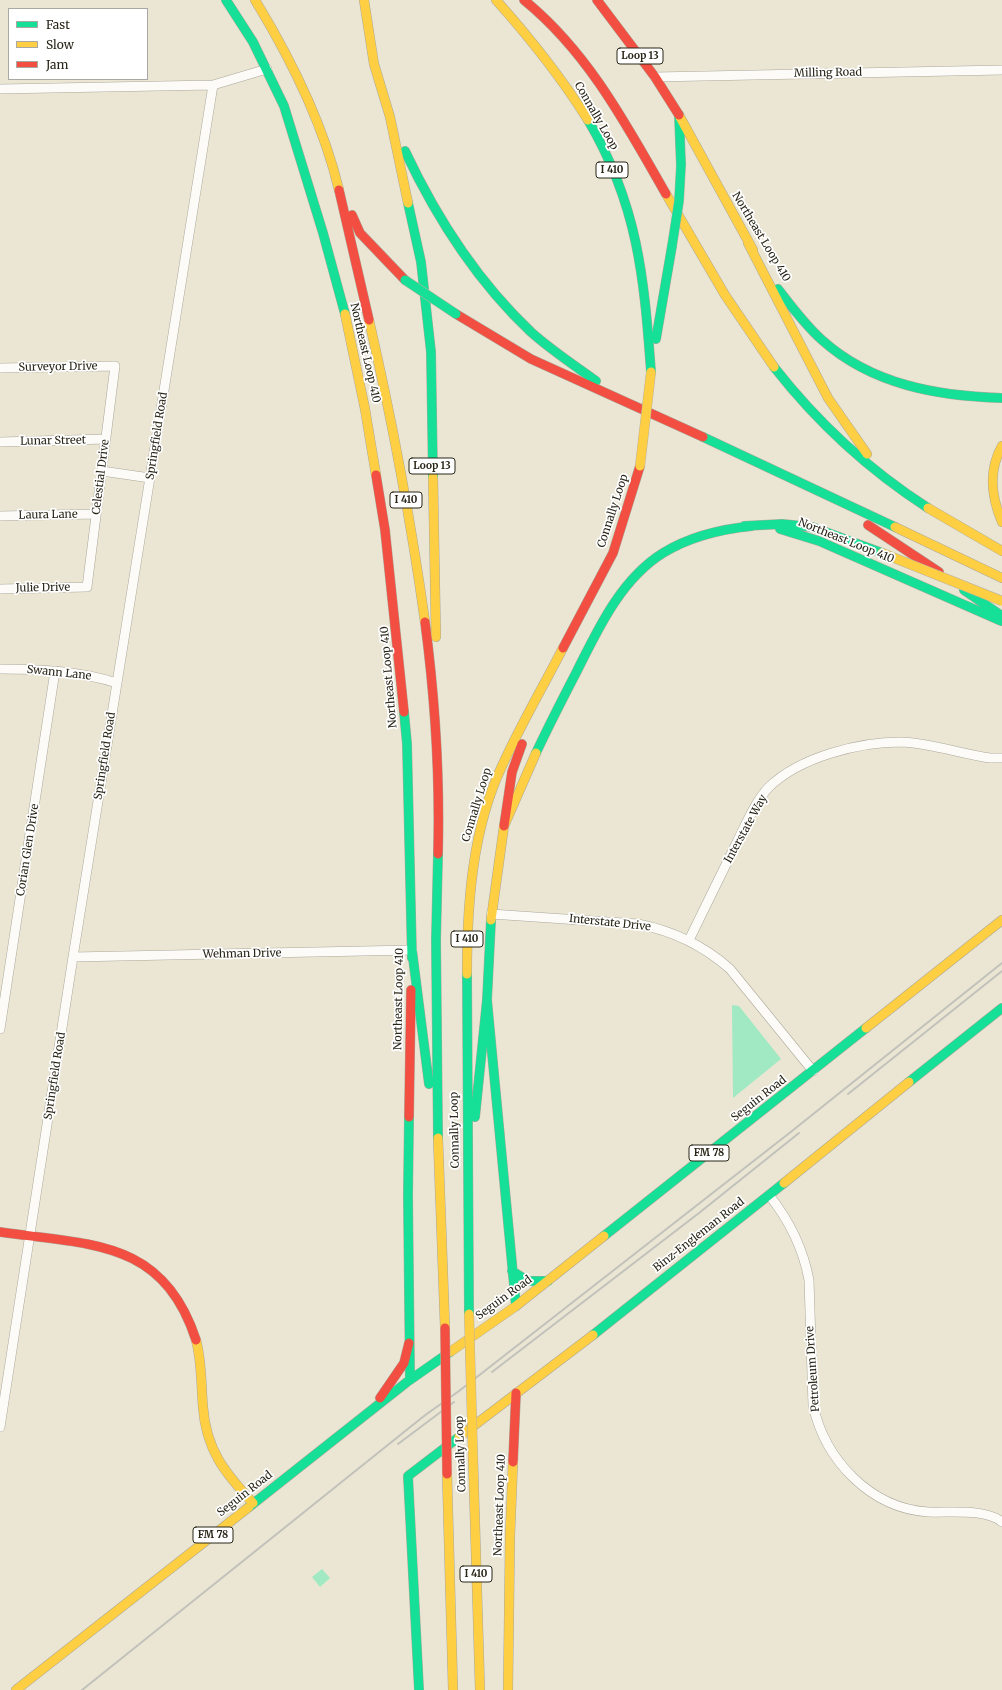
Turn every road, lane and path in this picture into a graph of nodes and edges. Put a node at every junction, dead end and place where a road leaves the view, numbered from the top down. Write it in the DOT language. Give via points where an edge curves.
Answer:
graph roads {
  1 [pos="226,0"];
  2 [pos="255,0"];
  3 [pos="364,0"];
  4 [pos="496,0"];
  5 [pos="524,0"];
  6 [pos="597,0"];
  7 [pos="267,69"];
  8 [pos="1002,70"];
  9 [pos="655,77"];
  10 [pos="213,85"];
  11 [pos="0,89"];
  12 [pos="678,114"];
  13 [pos="390,117"];
  14 [pos="338,186"];
  15 [pos="748,243"];
  16 [pos="115,366"];
  17 [pos="0,368"];
  18 [pos="651,372"];
  19 [pos="1002,398"];
  20 [pos="632,403"];
  21 [pos="106,440"];
  22 [pos="0,442"];
  23 [pos="1002,446"];
  24 [pos="102,471"];
  25 [pos="150,478"];
  26 [pos="891,483"];
  27 [pos="820,493"];
  28 [pos="96,514"];
  29 [pos="0,516"];
  30 [pos="1002,522"];
  31 [pos="744,526"];
  32 [pos="1002,552"];
  33 [pos="1002,578"];
  34 [pos="87,587"];
  35 [pos="0,589"];
  36 [pos="1002,601"];
  37 [pos="1002,616"];
  38 [pos="1002,622"];
  39 [pos="0,669"];
  40 [pos="55,671"];
  41 [pos="117,683"];
  42 [pos="537,696"];
  43 [pos="1002,758"];
  44 [pos="440,819"];
  45 [pos="504,826"];
  46 [pos="491,914"];
  47 [pos="1002,920"];
  48 [pos="689,940"];
  49 [pos="412,950"];
  50 [pos="73,957"];
  51 [pos="487,1000"];
  52 [pos="2,1008"];
  53 [pos="1002,1008"];
  54 [pos="0,1030"];
  55 [pos="813,1071"];
  56 [pos="438,1161"];
  57 [pos="467,1194"];
  58 [pos="769,1195"];
  59 [pos="0,1232"];
  60 [pos="30,1237"];
  61 [pos="512,1271"];
  62 [pos="548,1281"];
  63 [pos="516,1306"];
  64 [pos="409,1343"];
  65 [pos="410,1380"];
  66 [pos="516,1393"];
  67 [pos="373,1409"];
  68 [pos="0,1427"];
  69 [pos="253,1503"];
  70 [pos="1002,1522"];
  71 [pos="16,1690"];
  72 [pos="419,1690"];
  73 [pos="452,1690"];
  74 [pos="480,1690"];
  75 [pos="508,1690"];
  1 -- 7 [label="main road, Northeast Loop 410"];
  2 -- 14 [label="main road, Connally Loop / I 410" via="292,64 321,131"];
  3 -- 13 [label="main road, Loop 13" via="374,64"];
  4 -- 18 [label="main road, Connally Loop / I 410" via="538,48 572,96 600,144 621,192 641,262"];
  5 -- 26 [label="main road" via="550,23 599,80 754,341 819,419"];
  6 -- 9 [label="main road, Loop 13"];
  7 -- 10 [label="street"];
  7 -- 49 [label="main road, Northeast Loop 410" via="284,106 323,233 347,322 376,468 393,589 407,744"];
  8 -- 9 [label="street, Milling Road"];
  9 -- 12 [label="main road, Loop 13"];
  10 -- 11 [label="street"];
  10 -- 25 [label="street, Springfield Road"];
  12 -- 15 [label="main road, Northeast Loop 410"];
  12 -- 18 [label="main road, Loop 13, bridge" via="680,201"];
  13 -- 20 [label="main road" via="415,174 436,211 484,280 531,332 602,386"];
  13 -- 44 [label="main road, Loop 13" via="421,262 431,352"];
  14 -- 20 [label="main road, bridge" via="360,233 405,280 428,297 531,359"];
  14 -- 44 [label="main road, Connally Loop / I 410" via="389,406 417,563 431,668"];
  15 -- 19 [label="main road, Northeast Loop 410" via="804,323 829,347 852,363 898,384 932,393"];
  15 -- 26 [label="main road" via="828,398 858,443"];
  16 -- 17 [label="street, Surveyor Drive"];
  16 -- 21 [label="street, Celestial Drive"];
  18 -- 42 [label="main road, Connally Loop / I 410, bridge" via="640,466 624,522 613,553"];
  20 -- 27 [label="main road"];
  21 -- 22 [label="street, Lunar Street"];
  21 -- 24 [label="street, Celestial Drive"];
  23 -- 30 [label="main road" via="994,463 991,481 993,500"];
  24 -- 25 [label="street"];
  24 -- 28 [label="street, Celestial Drive"];
  25 -- 41 [label="street, Springfield Road"];
  26 -- 32 [label="main road" via="937,514"];
  27 -- 33 [label="main road"];
  27 -- 37 [label="main road"];
  28 -- 29 [label="street, Laura Lane"];
  28 -- 34 [label="street, Celestial Drive"];
  31 -- 36 [label="main road, bridge" via="788,524 831,534"];
  31 -- 38 [label="main road, Northeast Loop 410" via="777,528 819,541"];
  31 -- 45 [label="main road, Northeast Loop 410" via="695,539 663,554 638,573 604,616 548,727"];
  34 -- 35 [label="street, Julie Drive"];
  39 -- 40 [label="street, Swann Lane"];
  40 -- 41 [label="street, Swann Lane"];
  40 -- 52 [label="street, Corian Glen Drive"];
  41 -- 50 [label="street, Springfield Road"];
  42 -- 45 [label="main road" via="512,772"];
  42 -- 57 [label="main road, Connally Loop / I 410" via="501,767 488,804 474,859 467,927"];
  43 -- 48 [label="street, Interstate Way" via="901,742 855,747 796,769 768,788 752,813"];
  44 -- 56 [label="main road, Connally Loop / I 410" via="436,940"];
  45 -- 46 [label="main road, Northeast Loop 410"];
  46 -- 48 [label="street, Interstate Drive" via="638,924"];
  46 -- 51 [label="main road, Northeast Loop 410"];
  47 -- 55 [label="main road, Seguin Road / FM 78"];
  48 -- 55 [label="street, Interstate Drive" via="730,969"];
  49 -- 50 [label="street, Wehman Drive"];
  49 -- 56 [label="main road"];
  49 -- 64 [label="main road, Northeast Loop 410" via="408,1204"];
  50 -- 60 [label="street, Springfield Road"];
  51 -- 57 [label="main road"];
  51 -- 61 [label="main road, Northeast Loop 410"];
  52 -- 54 [label="street, Corian Glen Drive"];
  53 -- 58 [label="main road, Binz-Engleman Road"];
  55 -- 62 [label="main road, Seguin Road / FM 78"];
  56 -- 73 [label="main road, Connally Loop / I 410, bridge" via="445,1328"];
  57 -- 74 [label="main road, Connally Loop / I 410, bridge"];
  58 -- 66 [label="main road, Binz-Engleman Road" via="609,1323"];
  58 -- 70 [label="street, Petroleum Drive" via="785,1216 798,1241 806,1266 809,1280 813,1405 823,1434 842,1466 865,1488 898,1506 918,1511 974,1513 994,1517"];
  59 -- 60 [label="main road"];
  60 -- 68 [label="street, Springfield Road"];
  60 -- 69 [label="main road" via="83,1243 121,1253 153,1272 167,1286 191,1320 200,1359 202,1403 212,1450 229,1476"];
  61 -- 62 [label="main road" via="528,1282"];
  61 -- 63 [label="main road, Northeast Loop 410"];
  62 -- 63 [label="main road, Seguin Road / FM 78"];
  63 -- 65 [label="main road, Seguin Road / FM 78"];
  64 -- 65 [label="main road, Northeast Loop 410"];
  64 -- 67 [label="main road" via="404,1362"];
  65 -- 67 [label="main road, Seguin Road / FM 78"];
  66 -- 72 [label="main road, Binz-Engleman Road" via="408,1476"];
  66 -- 75 [label="main road, Northeast Loop 410" via="510,1536"];
  67 -- 69 [label="main road, Seguin Road / FM 78"];
  69 -- 71 [label="main road, Seguin Road / FM 78"];
}
